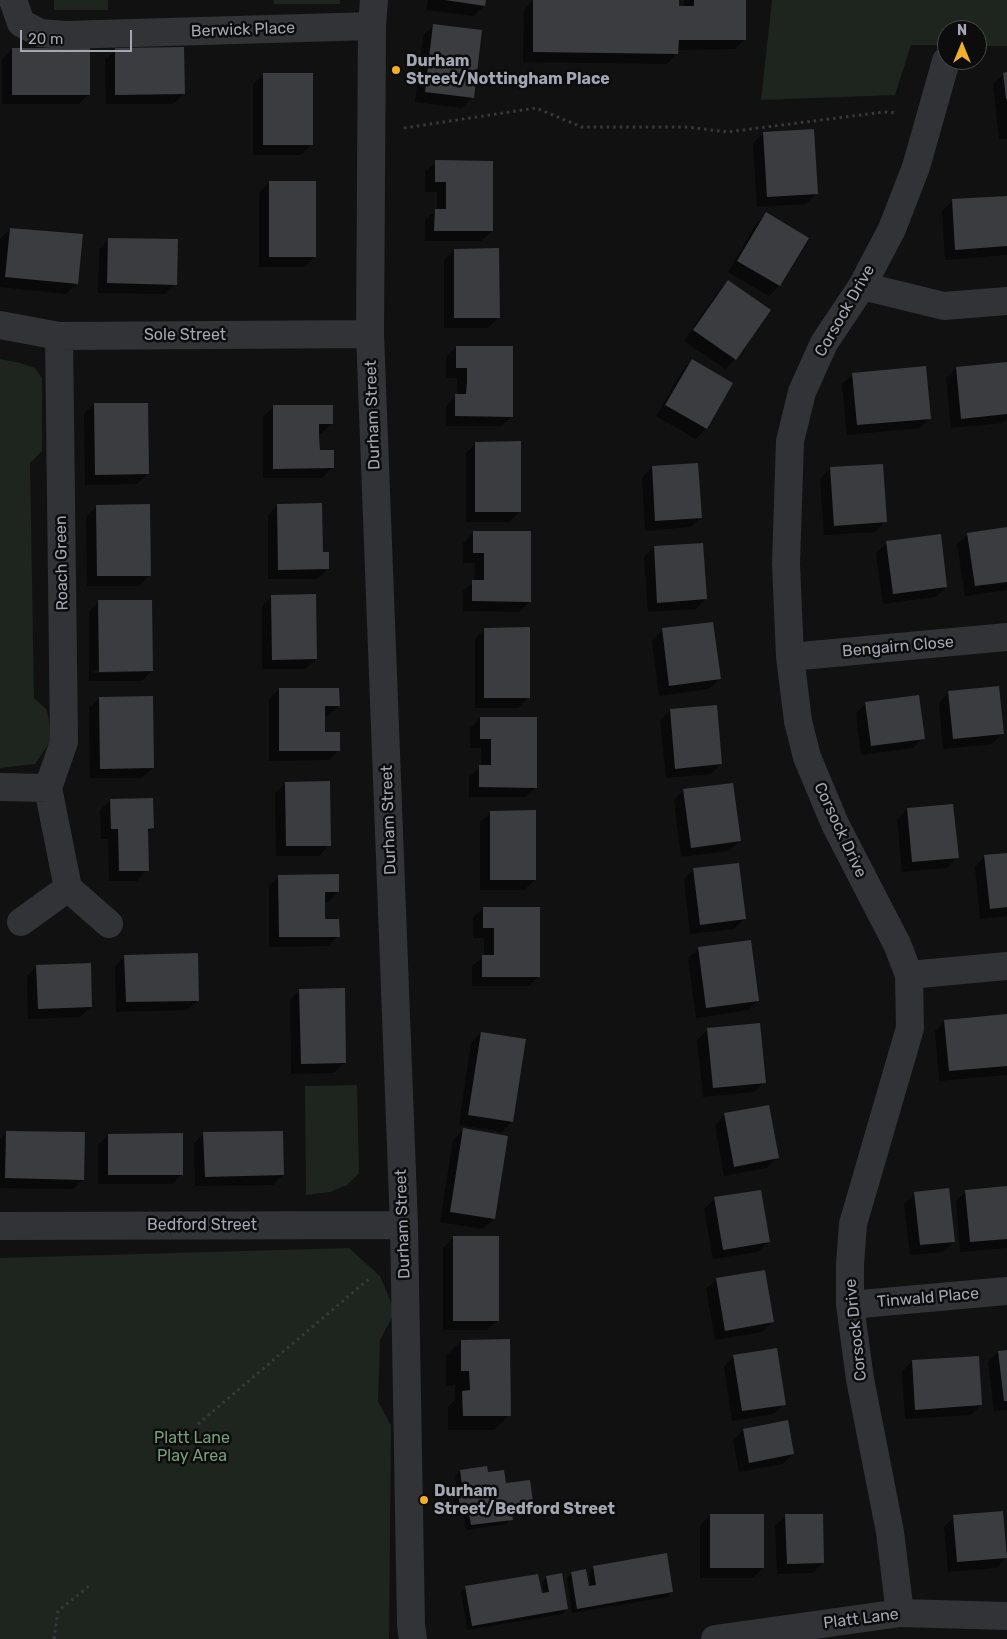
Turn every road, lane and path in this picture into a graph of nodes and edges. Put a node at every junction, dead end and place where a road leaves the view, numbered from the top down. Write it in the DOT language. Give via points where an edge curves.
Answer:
graph roads {
  1 [pos="13,0"];
  2 [pos="373,13"];
  3 [pos="944,70"];
  4 [pos="930,115"];
  5 [pos="371,132"];
  6 [pos="862,286"];
  7 [pos="1007,301"];
  8 [pos="0,325"];
  9 [pos="370,334"];
  10 [pos="59,336"];
  11 [pos="1007,637"];
  12 [pos="790,657"];
  13 [pos="0,787"];
  14 [pos="48,788"];
  15 [pos="68,888"];
  16 [pos="22,922"];
  17 [pos="109,924"];
  18 [pos="1007,966"];
  19 [pos="909,975"];
  20 [pos="404,1225"];
  21 [pos="0,1226"];
  22 [pos="374,1276"];
  23 [pos="1007,1291"];
  24 [pos="850,1305"];
  25 [pos="198,1424"];
  26 [pos="89,1586"];
  27 [pos="900,1612"];
  28 [pos="1007,1616"];
  29 [pos="54,1639"];
  30 [pos="413,1639"];
  31 [pos="715,1639"];
  1 -- 2 [label="street, Berwick Place" via="21,23 40,33 66,35"];
  2 -- 5 [label="street, Durham Street"];
  3 -- 4 [label="street, Corsock Drive"];
  4 -- 5 [label="path" via="884,112 726,132 688,127 582,127 536,108"];
  4 -- 6 [label="street, Corsock Drive" via="916,167 892,229"];
  5 -- 9 [label="street, Durham Street"];
  6 -- 7 [label="street" via="944,306"];
  6 -- 12 [label="street, Corsock Drive" via="824,343 802,392 790,441 786,564"];
  8 -- 10 [label="street, Sole Street"];
  9 -- 10 [label="street, Sole Street"];
  9 -- 20 [label="street, Durham Street"];
  10 -- 14 [label="street, Roach Green" via="64,742"];
  11 -- 12 [label="street, Bengairn Close"];
  12 -- 19 [label="street, Corsock Drive" via="798,721 808,758 835,824 897,944"];
  13 -- 14 [label="street"];
  14 -- 15 [label="street"];
  15 -- 16 [label="street"];
  15 -- 17 [label="street"];
  18 -- 19 [label="street"];
  19 -- 24 [label="street, Corsock Drive" via="910,1028 853,1224"];
  20 -- 21 [label="street, Bedford Street"];
  20 -- 30 [label="street, Durham Street"];
  22 -- 25 [label="path"];
  23 -- 24 [label="street, Tinwald Place"];
  24 -- 27 [label="street, Corsock Drive" via="860,1380 890,1532"];
  26 -- 29 [label="path" via="58,1611"];
  27 -- 28 [label="street, Platt Lane"];
  27 -- 31 [label="street, Platt Lane"];
}
